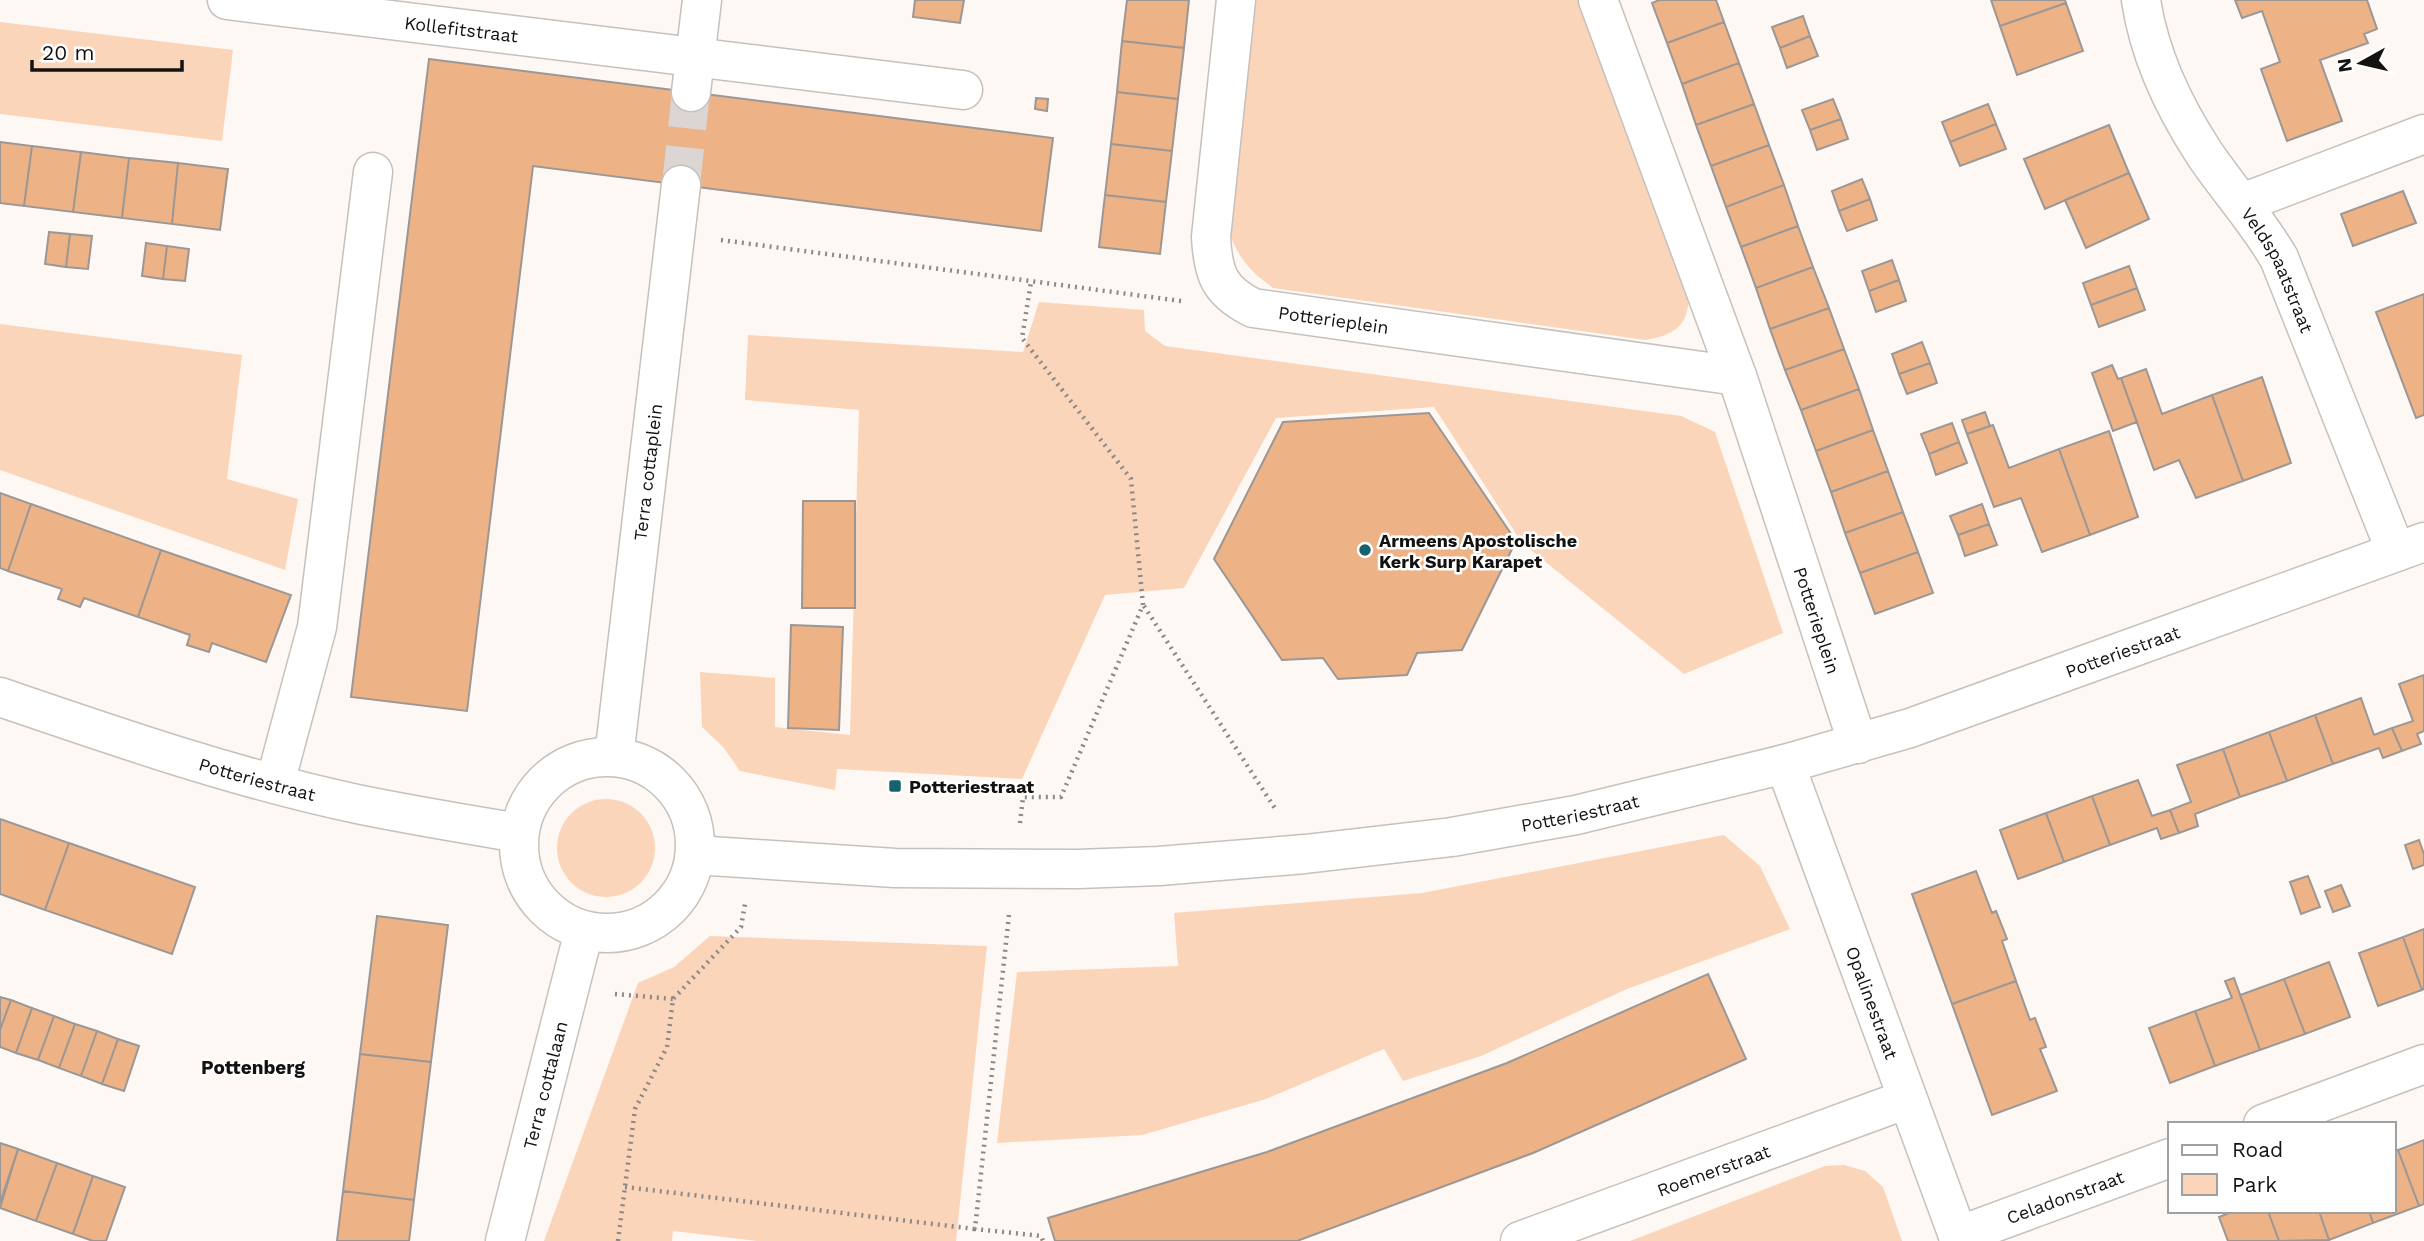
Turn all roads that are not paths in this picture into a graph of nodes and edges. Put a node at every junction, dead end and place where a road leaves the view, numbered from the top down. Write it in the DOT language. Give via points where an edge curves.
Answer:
graph roads {
  1 [pos="227,0"];
  2 [pos="702,0"];
  3 [pos="1236,0"];
  4 [pos="1598,0"];
  5 [pos="2141,0"];
  6 [pos="693,74"];
  7 [pos="963,90"];
  8 [pos="2424,134"];
  9 [pos="373,172"];
  10 [pos="681,185"];
  11 [pos="2242,203"];
  12 [pos="1737,376"];
  13 [pos="2410,547"];
  14 [pos="0,697"];
  15 [pos="1858,744"];
  16 [pos="614,757"];
  17 [pos="1785,764"];
  18 [pos="275,783"];
  19 [pos="519,833"];
  20 [pos="695,855"];
  21 [pos="584,930"];
  22 [pos="2424,1064"];
  23 [pos="1907,1099"];
  24 [pos="2268,1122"];
  25 [pos="2168,1159"];
  26 [pos="1959,1239"];
  27 [pos="505,1241"];
  28 [pos="1520,1241"];
  1 -- 6 [label="street, Kollefitstraat"];
  2 -- 6 [label="street"];
  3 -- 12 [label="street, Potterieplein" via="1211,237 1216,274 1234,298 1253,308"];
  4 -- 12 [label="street, Potterieplein"];
  5 -- 11 [label="street, Veldspaatstraat" via="2166,86 2204,152"];
  6 -- 7 [label="street"];
  8 -- 11 [label="street"];
  9 -- 18 [label="street" via="317,628"];
  10 -- 16 [label="street, Terra cottaplein"];
  11 -- 13 [label="street, Veldspaatstraat" via="2279,258"];
  12 -- 15 [label="street, Potterieplein"];
  13 -- 15 [label="street, Potteriestraat"];
  14 -- 18 [label="street, Potteriestraat"];
  15 -- 17 [label="street, Potteriestraat"];
  16 -- 19 [label="street" via="572,764 551,776 530,801"];
  16 -- 20 [label="street" via="646,766 677,792 693,828"];
  17 -- 20 [label="street, Potteriestraat" via="1576,815 1451,837 1306,854 1159,866 1014,868 895,867"];
  17 -- 23 [label="street, Opalinestraat"];
  18 -- 19 [label="street, Potteriestraat" via="357,804"];
  19 -- 21 [label="street" via="521,867 535,898 565,923"];
  20 -- 21 [label="street" via="685,887 651,922 616,933"];
  21 -- 27 [label="street, Terra cottalaan"];
  22 -- 24 [label="street"];
  23 -- 26 [label="street, Opalinestraat"];
  23 -- 28 [label="street, Roemerstraat"];
  25 -- 26 [label="street, Celadonstraat"];
}
